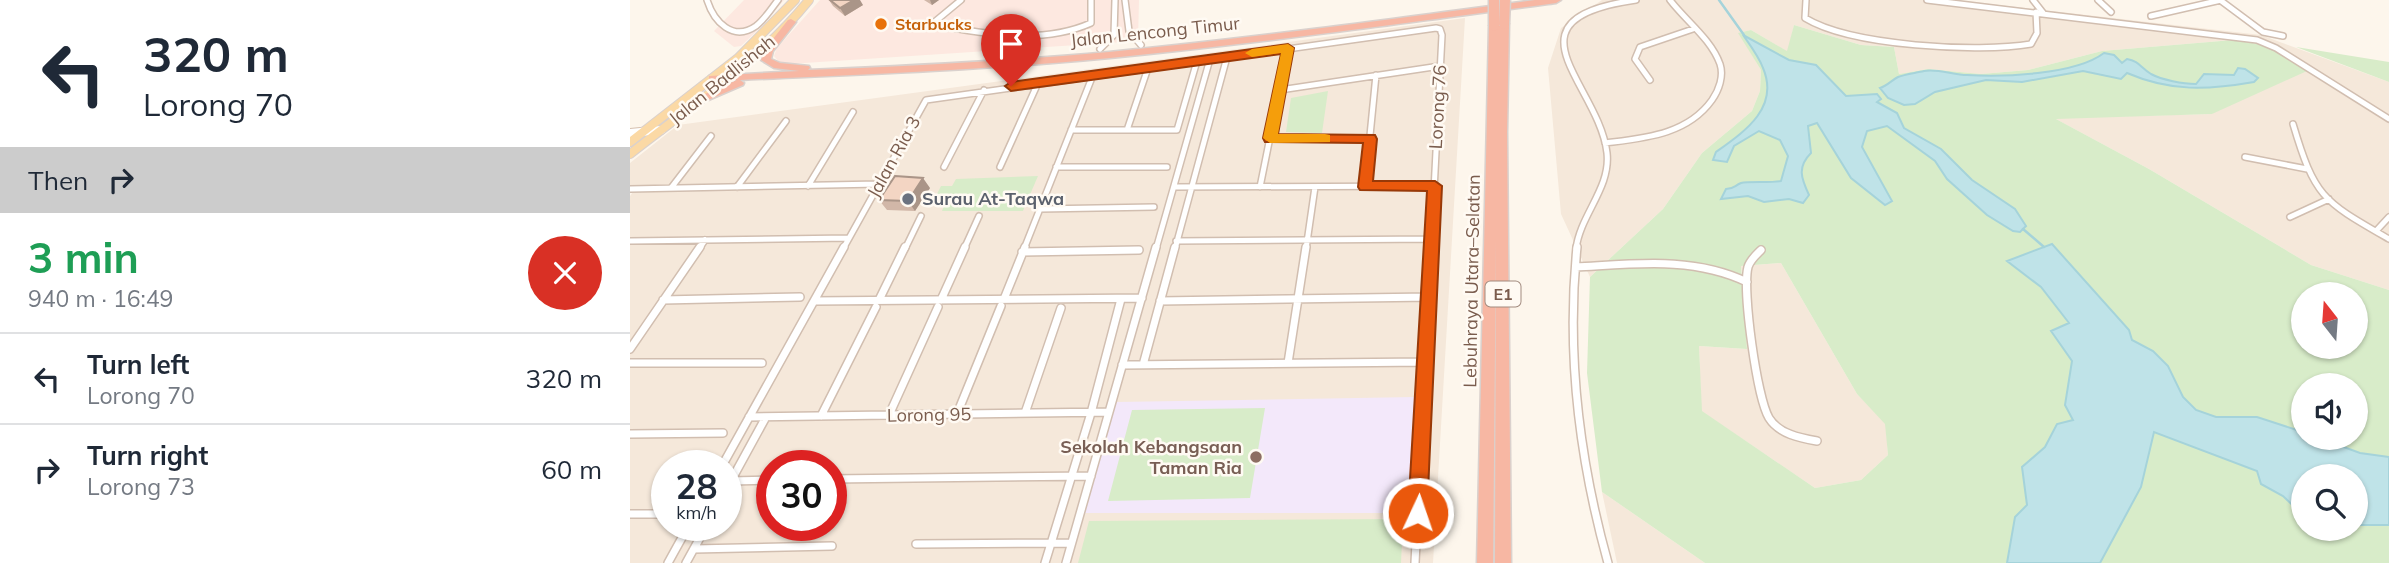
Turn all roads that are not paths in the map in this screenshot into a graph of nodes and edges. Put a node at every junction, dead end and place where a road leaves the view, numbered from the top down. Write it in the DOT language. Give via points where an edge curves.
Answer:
graph roads {
  1 [pos="707,0"];
  2 [pos="778,0"];
  3 [pos="794,0"];
  4 [pos="809,0"];
  5 [pos="961,0"];
  6 [pos="1091,0"];
  7 [pos="1115,0"];
  8 [pos="1125,0"];
  9 [pos="1494,0"];
  10 [pos="1506,0"];
  11 [pos="1556,0"];
  12 [pos="1636,0"];
  13 [pos="1670,0"];
  14 [pos="1806,0"];
  15 [pos="1927,0"];
  16 [pos="2033,0"];
  17 [pos="2098,0"];
  18 [pos="2221,0"];
  19 [pos="2036,12"];
  20 [pos="2111,12"];
  21 [pos="2044,13"];
  22 [pos="2151,16"];
  23 [pos="791,22"];
  24 [pos="1499,25"];
  25 [pos="1440,29"];
  26 [pos="1693,29"];
  27 [pos="2283,36"];
  28 [pos="1141,45"];
  29 [pos="1288,48"];
  30 [pos="1100,49"];
  31 [pos="1227,57"];
  32 [pos="1210,59"];
  33 [pos="1197,61"];
  34 [pos="1440,66"];
  35 [pos="1148,68"];
  36 [pos="814,71"];
  37 [pos="736,72"];
  38 [pos="725,74"];
  39 [pos="1093,75"];
  40 [pos="1376,75"];
  41 [pos="713,78"];
  42 [pos="1650,80"];
  43 [pos="1038,83"];
  44 [pos="984,90"];
  45 [pos="1280,90"];
  46 [pos="695,102"];
  47 [pos="853,112"];
  48 [pos="2389,119"];
  49 [pos="786,121"];
  50 [pos="2293,124"];
  51 [pos="661,130"];
  52 [pos="1071,130"];
  53 [pos="1126,130"];
  54 [pos="643,132"];
  55 [pos="630,133"];
  56 [pos="711,136"];
  57 [pos="1270,138"];
  58 [pos="1370,139"];
  59 [pos="630,142"];
  60 [pos="1605,143"];
  61 [pos="630,154"];
  62 [pos="2245,157"];
  63 [pos="944,167"];
  64 [pos="1000,167"];
  65 [pos="1056,167"];
  66 [pos="1167,167"];
  67 [pos="2307,169"];
  68 [pos="878,184"];
  69 [pos="808,186"];
  70 [pos="1435,186"];
  71 [pos="737,187"];
  72 [pos="1174,187"];
  73 [pos="1191,187"];
  74 [pos="1260,187"];
  75 [pos="1315,187"];
  76 [pos="1365,187"];
  77 [pos="671,188"];
  78 [pos="630,189"];
  79 [pos="2329,199"];
  80 [pos="1154,207"];
  81 [pos="1040,209"];
  82 [pos="921,216"];
  83 [pos="979,216"];
  84 [pos="2290,217"];
  85 [pos="2389,217"];
  86 [pos="2376,231"];
  87 [pos="849,238"];
  88 [pos="1432,239"];
  89 [pos="2389,239"];
  90 [pos="705,240"];
  91 [pos="630,241"];
  92 [pos="1177,241"];
  93 [pos="1307,241"];
  94 [pos="1139,250"];
  95 [pos="1761,250"];
  96 [pos="1023,252"];
  97 [pos="1576,267"];
  98 [pos="1747,282"];
  99 [pos="800,296"];
  100 [pos="1430,297"];
  101 [pos="1142,298"];
  102 [pos="1121,299"];
  103 [pos="1298,299"];
  104 [pos="663,300"];
  105 [pos="814,301"];
  106 [pos="1160,301"];
  107 [pos="939,303"];
  108 [pos="1002,303"];
  109 [pos="877,304"];
  110 [pos="1061,308"];
  111 [pos="630,349"];
  112 [pos="1426,362"];
  113 [pos="630,363"];
  114 [pos="762,363"];
  115 [pos="1288,363"];
  116 [pos="1122,365"];
  117 [pos="1143,365"];
  118 [pos="1091,412"];
  119 [pos="1109,412"];
  120 [pos="1025,413"];
  121 [pos="957,414"];
  122 [pos="888,415"];
  123 [pos="821,416"];
  124 [pos="749,417"];
  125 [pos="766,417"];
  126 [pos="723,433"];
  127 [pos="630,435"];
  128 [pos="1816,441"];
  129 [pos="731,450"];
  130 [pos="742,461"];
  131 [pos="1091,475"];
  132 [pos="1072,476"];
  133 [pos="847,479"];
  134 [pos="630,514"];
  135 [pos="651,514"];
  136 [pos="680,541"];
  137 [pos="698,541"];
  138 [pos="1051,543"];
  139 [pos="1072,543"];
  140 [pos="916,544"];
  141 [pos="832,546"];
  142 [pos="694,549"];
  143 [pos="668,563"];
  144 [pos="686,563"];
  145 [pos="1045,563"];
  146 [pos="1066,563"];
  147 [pos="1415,563"];
  148 [pos="1485,563"];
  149 [pos="1503,563"];
  150 [pos="1608,563"];
  1 -- 2 [label="street" via="713,17 734,32 757,26"];
  3 -- 38 [label="main road, Jalan Badlishah"];
  4 -- 23 [label="main road, Jalan Badlishah"];
  5 -- 6 [label="street" via="932,23 996,34 1064,31 1091,23"];
  7 -- 30 [label="street" via="1114,35"];
  8 -- 28 [label="street" via="1128,33"];
  9 -- 24 [label="highway, Lebuhraya Utara–Selatan / E1, bridge"];
  10 -- 24 [label="highway, Lebuhraya Utara–Selatan / E1, bridge"];
  10 -- 28 [label="highway, Jalan Lencong Timur"];
  11 -- 36 [label="highway, Jalan Lencong Timur" via="1107,55"];
  12 -- 60 [label="street" via="1597,8 1570,26 1563,42 1566,64 1594,110"];
  13 -- 26 [label="street"];
  14 -- 19 [label="street" via="1806,20 1817,27 1863,37 1961,47 2027,46 2036,37"];
  15 -- 19 [label="street"];
  16 -- 21 [label="street"];
  17 -- 20 [label="street"];
  18 -- 22 [label="street"];
  18 -- 27 [label="street" via="2263,32"];
  19 -- 21 [label="street"];
  21 -- 48 [label="street" via="2262,41"];
  23 -- 36 [label="highway" via="766,60"];
  23 -- 37 [label="main road, Jalan Badlishah"];
  24 -- 148 [label="highway, Lebuhraya Utara–Selatan / E1"];
  24 -- 149 [label="highway, Lebuhraya Utara–Selatan / E1"];
  25 -- 29 [label="street, Jalan Ria 3"];
  25 -- 34 [label="street, Lorong 76"];
  26 -- 42 [label="street" via="1640,47 1635,59"];
  26 -- 60 [label="street" via="1720,67 1719,87 1703,113 1666,134"];
  28 -- 30 [label="highway, Jalan Lencong Timur"];
  29 -- 31 [label="street, Jalan Ria 3"];
  29 -- 45 [label="street"];
  30 -- 36 [label="highway, Jalan Lencong Timur"];
  31 -- 32 [label="street, Jalan Ria 3"];
  31 -- 73 [label="street"];
  32 -- 33 [label="street, Jalan Ria 3"];
  32 -- 72 [label="street"];
  33 -- 35 [label="street, Jalan Ria 3"];
  33 -- 53 [label="street" via="1177,130"];
  34 -- 40 [label="street"];
  34 -- 70 [label="street, Lorong 76"];
  35 -- 39 [label="street, Jalan Ria 3"];
  35 -- 53 [label="street"];
  36 -- 37 [label="highway, Jalan Lencong Timur"];
  36 -- 38 [label="highway, Jalan Lencong Timur"];
  36 -- 46 [label="highway" via="741,82"];
  37 -- 38 [label="highway, Jalan Lencong Timur"];
  38 -- 41 [label="highway, Jalan Lencong Timur"];
  38 -- 46 [label="main road, Jalan Badlishah"];
  39 -- 43 [label="street, Jalan Ria 3"];
  39 -- 52 [label="street"];
  40 -- 45 [label="street"];
  40 -- 58 [label="street"];
  41 -- 54 [label="main road, Jalan Badlishah"];
  43 -- 44 [label="street, Jalan Ria 3"];
  43 -- 64 [label="street"];
  44 -- 63 [label="street"];
  44 -- 68 [label="street, Jalan Ria 3" via="926,100"];
  45 -- 57 [label="street"];
  46 -- 51 [label="main road, Jalan Badlishah"];
  47 -- 69 [label="street"];
  49 -- 71 [label="street"];
  50 -- 67 [label="street"];
  51 -- 54 [label="street"];
  51 -- 61 [label="main road, Jalan Badlishah"];
  52 -- 53 [label="street"];
  52 -- 65 [label="street"];
  54 -- 55 [label="street"];
  54 -- 59 [label="main road, Jalan Badlishah"];
  56 -- 77 [label="street"];
  57 -- 58 [label="street"];
  57 -- 74 [label="street"];
  58 -- 76 [label="street"];
  60 -- 97 [label="street" via="1604,182 1578,239"];
  62 -- 67 [label="street"];
  65 -- 66 [label="street"];
  65 -- 81 [label="street"];
  67 -- 79 [label="street"];
  68 -- 69 [label="street"];
  68 -- 87 [label="street, Jalan Ria 3"];
  69 -- 71 [label="street"];
  70 -- 76 [label="street"];
  70 -- 88 [label="street, Lorong 76"];
  71 -- 77 [label="street"];
  72 -- 73 [label="street"];
  72 -- 101 [label="street"];
  73 -- 74 [label="street"];
  73 -- 92 [label="street"];
  74 -- 75 [label="street"];
  75 -- 76 [label="street"];
  75 -- 93 [label="street"];
  77 -- 78 [label="street"];
  79 -- 84 [label="street"];
  79 -- 86 [label="street"];
  80 -- 81 [label="street"];
  81 -- 96 [label="street"];
  82 -- 109 [label="street"];
  83 -- 107 [label="street"];
  85 -- 86 [label="street"];
  86 -- 89 [label="street"];
  87 -- 90 [label="street"];
  87 -- 105 [label="street, Jalan Ria 3"];
  88 -- 93 [label="street"];
  88 -- 100 [label="street, Lorong 76"];
  90 -- 91 [label="street"];
  90 -- 104 [label="street"];
  92 -- 93 [label="street"];
  92 -- 106 [label="street"];
  93 -- 103 [label="street"];
  94 -- 96 [label="street"];
  95 -- 98 [label="street" via="1751,261"];
  96 -- 108 [label="street"];
  97 -- 98 [label="street" via="1697,267"];
  97 -- 150 [label="street" via="1574,350 1581,450"];
  98 -- 128 [label="street" via="1761,394 1768,416 1786,433"];
  99 -- 104 [label="street"];
  100 -- 103 [label="street"];
  100 -- 112 [label="street, Lorong 76"];
  101 -- 102 [label="street"];
  101 -- 116 [label="street"];
  102 -- 108 [label="street"];
  102 -- 118 [label="street"];
  103 -- 106 [label="street"];
  103 -- 115 [label="street"];
  104 -- 111 [label="street"];
  105 -- 109 [label="street"];
  105 -- 124 [label="street, Jalan Ria 3"];
  106 -- 117 [label="street"];
  107 -- 108 [label="street"];
  107 -- 109 [label="street"];
  107 -- 122 [label="street"];
  108 -- 121 [label="street"];
  109 -- 123 [label="street"];
  110 -- 120 [label="street"];
  112 -- 115 [label="street"];
  112 -- 147 [label="street, Lorong 76"];
  113 -- 114 [label="street"];
  115 -- 117 [label="street"];
  116 -- 117 [label="street"];
  116 -- 119 [label="street"];
  118 -- 119 [label="street, Lorong 95"];
  118 -- 120 [label="street, Lorong 95"];
  118 -- 132 [label="street"];
  119 -- 131 [label="street"];
  120 -- 121 [label="street, Lorong 95"];
  121 -- 122 [label="street, Lorong 95"];
  122 -- 123 [label="street, Lorong 95"];
  123 -- 125 [label="street, Lorong 95"];
  124 -- 125 [label="street, Lorong 95"];
  124 -- 129 [label="street, Jalan Ria 3"];
  125 -- 130 [label="street"];
  126 -- 127 [label="street"];
  131 -- 132 [label="street"];
  131 -- 139 [label="street"];
  132 -- 133 [label="street"];
  132 -- 138 [label="street"];
  134 -- 135 [label="street"];
  136 -- 143 [label="street"];
  137 -- 142 [label="street"];
  138 -- 139 [label="street"];
  138 -- 140 [label="street"];
  138 -- 145 [label="street"];
  139 -- 146 [label="street"];
  141 -- 142 [label="street"];
  142 -- 144 [label="street"];
}
